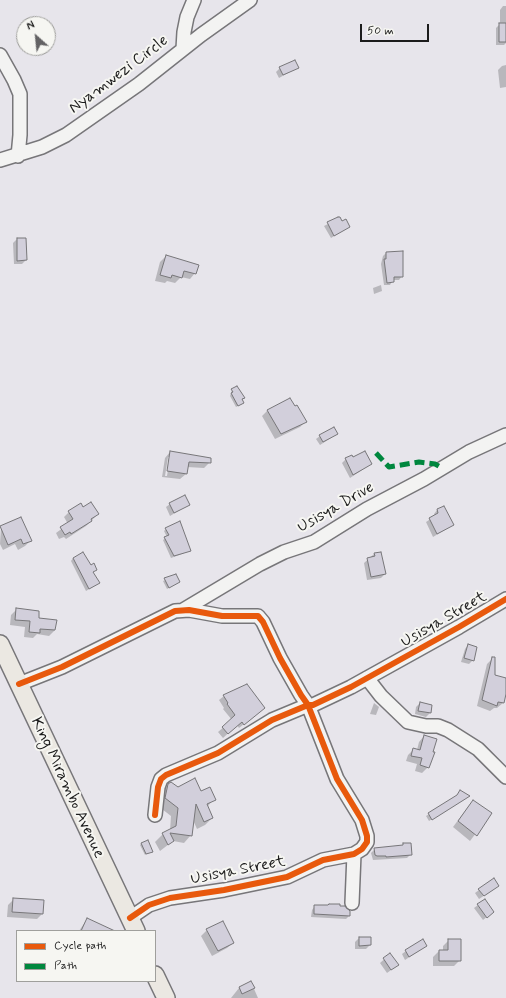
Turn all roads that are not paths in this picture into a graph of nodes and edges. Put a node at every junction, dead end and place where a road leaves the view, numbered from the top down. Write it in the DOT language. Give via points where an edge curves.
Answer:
graph roads {
  1 [pos="194,0"];
  2 [pos="250,0"];
  3 [pos="183,49"];
  4 [pos="0,55"];
  5 [pos="18,156"];
  6 [pos="0,160"];
  7 [pos="506,435"];
  8 [pos="506,599"];
  9 [pos="183,610"];
  10 [pos="0,644"];
  11 [pos="367,678"];
  12 [pos="19,684"];
  13 [pos="308,705"];
  14 [pos="506,778"];
  15 [pos="155,815"];
  16 [pos="354,854"];
  17 [pos="352,903"];
  18 [pos="133,924"];
  19 [pos="156,977"];
  20 [pos="166,998"];
  1 -- 3 [label="street" via="187,16"];
  2 -- 3 [label="street, Nyamwezi Circle"];
  3 -- 5 [label="street, Nyamwezi Circle" via="139,84 66,135"];
  4 -- 5 [label="street" via="20,94"];
  5 -- 6 [label="street, Nyamwezi Circle"];
  7 -- 9 [label="street, Usisya Drive" via="469,452 314,542 284,552 260,564"];
  8 -- 11 [label="street, Usisya Street" via="460,628"];
  9 -- 12 [label="street" via="168,614 62,667"];
  9 -- 13 [label="street" via="222,616 258,616 291,679"];
  10 -- 12 [label="main road, King Mirambo Avenue"];
  11 -- 13 [label="street, Usisya Street" via="318,703"];
  11 -- 14 [label="street" via="381,696 408,722 448,730 478,749"];
  12 -- 18 [label="main road, King Mirambo Avenue"];
  13 -- 15 [label="street, Usisya Street" via="272,720 218,753 166,775 158,787"];
  13 -- 16 [label="street" via="337,779 366,829 367,842"];
  16 -- 17 [label="street"];
  16 -- 18 [label="street, Usisya Street" via="323,860 279,879 170,898 149,905"];
  19 -- 20 [label="main road"];
}
